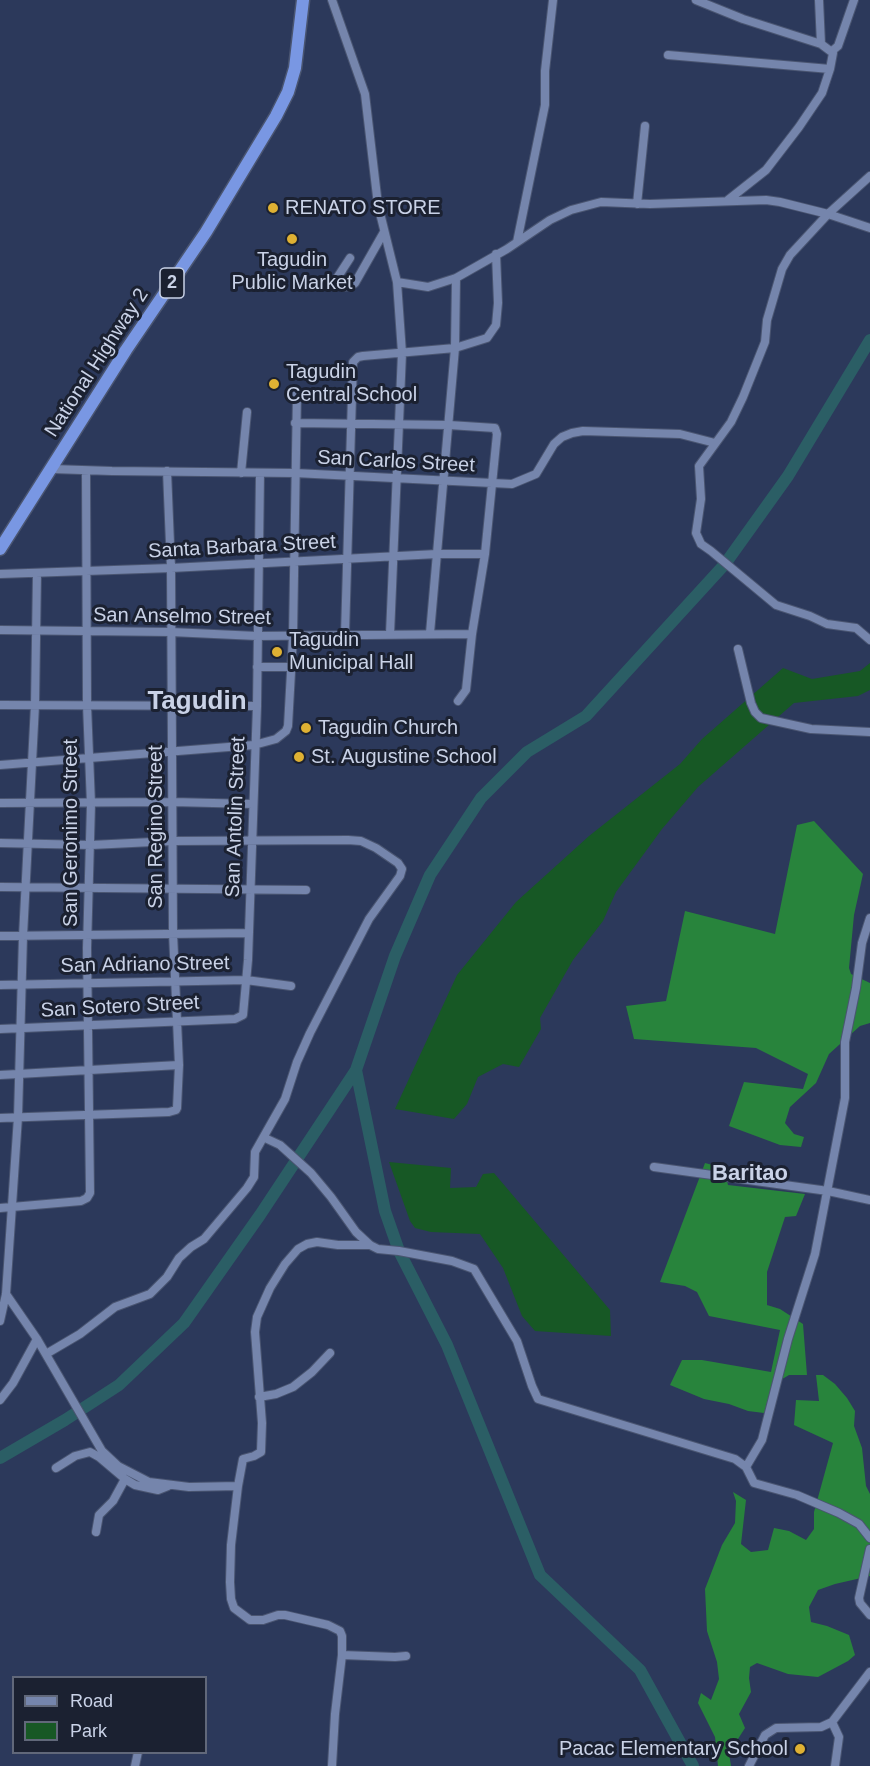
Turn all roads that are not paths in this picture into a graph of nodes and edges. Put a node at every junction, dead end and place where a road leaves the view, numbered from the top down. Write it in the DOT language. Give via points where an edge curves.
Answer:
graph roads {
  1 [pos="303,0"];
  2 [pos="332,0"];
  3 [pos="553,0"];
  4 [pos="696,0"];
  5 [pos="819,0"];
  6 [pos="854,0"];
  7 [pos="821,44"];
  8 [pos="832,51"];
  9 [pos="668,55"];
  10 [pos="830,69"];
  11 [pos="645,126"];
  12 [pos="870,177"];
  13 [pos="728,200"];
  14 [pos="637,204"];
  15 [pos="828,214"];
  16 [pos="870,228"];
  17 [pos="384,232"];
  18 [pos="517,242"];
  19 [pos="496,254"];
  20 [pos="350,258"];
  21 [pos="456,278"];
  22 [pos="397,282"];
  23 [pos="455,348"];
  24 [pos="402,353"];
  25 [pos="297,393"];
  26 [pos="247,412"];
  27 [pos="295,423"];
  28 [pos="351,424"];
  29 [pos="399,424"];
  30 [pos="450,425"];
  31 [pos="715,443"];
  32 [pos="52,469"];
  33 [pos="86,471"];
  34 [pos="167,471"];
  35 [pos="241,473"];
  36 [pos="260,473"];
  37 [pos="295,473"];
  38 [pos="348,476"];
  39 [pos="396,477"];
  40 [pos="443,481"];
  41 [pos="493,484"];
  42 [pos="0,549"];
  43 [pos="437,554"];
  44 [pos="485,554"];
  45 [pos="392,557"];
  46 [pos="346,559"];
  47 [pos="294,561"];
  48 [pos="257,563"];
  49 [pos="171,568"];
  50 [pos="86,571"];
  51 [pos="37,573"];
  52 [pos="0,574"];
  53 [pos="0,630"];
  54 [pos="86,631"];
  55 [pos="36,632"];
  56 [pos="171,632"];
  57 [pos="430,633"];
  58 [pos="345,634"];
  59 [pos="390,634"];
  60 [pos="472,634"];
  61 [pos="257,636"];
  62 [pos="293,636"];
  63 [pos="870,639"];
  64 [pos="738,650"];
  65 [pos="257,667"];
  66 [pos="291,667"];
  67 [pos="458,701"];
  68 [pos="0,705"];
  69 [pos="35,705"];
  70 [pos="87,705"];
  71 [pos="171,705"];
  72 [pos="257,706"];
  73 [pos="870,732"];
  74 [pos="254,745"];
  75 [pos="172,750"];
  76 [pos="88,757"];
  77 [pos="32,763"];
  78 [pos="0,765"];
  79 [pos="173,802"];
  80 [pos="0,803"];
  81 [pos="29,803"];
  82 [pos="91,804"];
  83 [pos="253,804"];
  84 [pos="252,840"];
  85 [pos="172,842"];
  86 [pos="0,843"];
  87 [pos="28,843"];
  88 [pos="91,845"];
  89 [pos="0,887"];
  90 [pos="26,888"];
  91 [pos="89,889"];
  92 [pos="173,889"];
  93 [pos="250,889"];
  94 [pos="306,890"];
  95 [pos="870,918"];
  96 [pos="173,933"];
  97 [pos="249,933"];
  98 [pos="88,934"];
  99 [pos="0,936"];
  100 [pos="23,936"];
  101 [pos="246,980"];
  102 [pos="175,981"];
  103 [pos="88,983"];
  104 [pos="0,985"];
  105 [pos="22,985"];
  106 [pos="291,986"];
  107 [pos="241,1017"];
  108 [pos="176,1021"];
  109 [pos="88,1026"];
  110 [pos="21,1028"];
  111 [pos="0,1029"];
  112 [pos="179,1065"];
  113 [pos="89,1070"];
  114 [pos="19,1074"];
  115 [pos="0,1075"];
  116 [pos="90,1113"];
  117 [pos="18,1117"];
  118 [pos="0,1118"];
  119 [pos="265,1137"];
  120 [pos="654,1167"];
  121 [pos="828,1191"];
  122 [pos="870,1200"];
  123 [pos="11,1207"];
  124 [pos="0,1208"];
  125 [pos="370,1245"];
  126 [pos="6,1294"];
  127 [pos="0,1321"];
  128 [pos="37,1339"];
  129 [pos="330,1353"];
  130 [pos="47,1357"];
  131 [pos="259,1397"];
  132 [pos="0,1400"];
  133 [pos="746,1467"];
  134 [pos="57,1468"];
  135 [pos="125,1479"];
  136 [pos="169,1485"];
  137 [pos="238,1486"];
  138 [pos="96,1532"];
  139 [pos="870,1538"];
  140 [pos="870,1549"];
  141 [pos="870,1615"];
  142 [pos="342,1655"];
  143 [pos="406,1656"];
  144 [pos="870,1672"];
  145 [pos="832,1722"];
  146 [pos="332,1766"];
  147 [pos="749,1766"];
  148 [pos="835,1766"];
  1 -- 32 [label="highway, National Highway 2 / 2" via="295,68 276,116 206,232"];
  2 -- 17 [label="street" via="365,94"];
  3 -- 18 [label="street" via="545,105"];
  4 -- 7 [label="street"];
  5 -- 7 [label="street"];
  6 -- 8 [label="street" via="838,46"];
  7 -- 8 [label="street"];
  8 -- 10 [label="street"];
  9 -- 10 [label="street"];
  10 -- 13 [label="street" via="822,93 766,170"];
  11 -- 14 [label="street"];
  12 -- 15 [label="street"];
  13 -- 14 [label="street"];
  13 -- 15 [label="street" via="780,202"];
  14 -- 18 [label="street" via="601,202 578,208 550,220"];
  15 -- 16 [label="street"];
  15 -- 31 [label="street" via="789,255 782,269 766,320 762,352 732,422"];
  17 -- 20 [label="street" via="355,283 344,287 338,278"];
  17 -- 22 [label="street"];
  18 -- 19 [label="street"];
  19 -- 21 [label="street"];
  19 -- 23 [label="street" via="496,326 478,343"];
  21 -- 22 [label="street" via="428,287"];
  21 -- 23 [label="street"];
  22 -- 24 [label="street"];
  23 -- 24 [label="street"];
  23 -- 30 [label="street"];
  24 -- 28 [label="street" via="355,359"];
  24 -- 29 [label="street"];
  25 -- 27 [label="street"];
  26 -- 35 [label="street"];
  27 -- 28 [label="street"];
  27 -- 37 [label="street"];
  28 -- 29 [label="street"];
  28 -- 38 [label="street"];
  29 -- 30 [label="street"];
  29 -- 39 [label="street"];
  30 -- 40 [label="street"];
  30 -- 41 [label="street" via="495,428"];
  31 -- 41 [label="street, San Carlos Street" via="680,434 572,433 554,444 540,469 530,477 512,484"];
  31 -- 63 [label="street" via="699,466 701,500 696,534 701,544 776,605 826,624 856,628"];
  32 -- 33 [label="street, San Carlos Street"];
  32 -- 42 [label="highway, National Highway 2 / 2"];
  33 -- 34 [label="street, San Carlos Street"];
  33 -- 50 [label="street, San Geronimo Street"];
  34 -- 35 [label="street, San Carlos Street"];
  34 -- 49 [label="street, San Regino Street"];
  35 -- 36 [label="street, San Carlos Street"];
  36 -- 37 [label="street, San Carlos Street"];
  36 -- 48 [label="street, San Antolin Street"];
  37 -- 38 [label="street, San Carlos Street"];
  37 -- 47 [label="street"];
  38 -- 39 [label="street, San Carlos Street"];
  38 -- 46 [label="street"];
  39 -- 40 [label="street, San Carlos Street"];
  39 -- 45 [label="street"];
  40 -- 41 [label="street, San Carlos Street"];
  40 -- 43 [label="street"];
  41 -- 44 [label="street"];
  43 -- 44 [label="street, Santa Barbara Street"];
  43 -- 45 [label="street, Santa Barbara Street"];
  43 -- 57 [label="street"];
  44 -- 60 [label="street"];
  45 -- 46 [label="street, Santa Barbara Street"];
  45 -- 59 [label="street"];
  46 -- 47 [label="street, Santa Barbara Street"];
  46 -- 58 [label="street"];
  47 -- 48 [label="street, Santa Barbara Street"];
  47 -- 62 [label="street"];
  48 -- 49 [label="street, Santa Barbara Street"];
  48 -- 61 [label="street, San Antolin Street"];
  49 -- 50 [label="street, Santa Barbara Street"];
  49 -- 56 [label="street, San Regino Street"];
  50 -- 51 [label="street, Santa Barbara Street"];
  50 -- 54 [label="street, San Geronimo Street"];
  51 -- 52 [label="street, Santa Barbara Street"];
  51 -- 55 [label="street"];
  53 -- 55 [label="street, San Anselmo Street"];
  54 -- 55 [label="street, San Anselmo Street"];
  54 -- 56 [label="street, San Anselmo Street"];
  54 -- 70 [label="street, San Geronimo Street"];
  55 -- 69 [label="street"];
  56 -- 61 [label="street, San Anselmo Street"];
  56 -- 71 [label="street, San Regino Street"];
  57 -- 59 [label="street, San Anselmo Street"];
  57 -- 60 [label="street, San Anselmo Street"];
  58 -- 59 [label="street, San Anselmo Street"];
  58 -- 62 [label="street, San Anselmo Street"];
  60 -- 67 [label="street" via="466,690"];
  61 -- 62 [label="street, San Anselmo Street"];
  61 -- 65 [label="street, San Antolin Street"];
  62 -- 66 [label="street"];
  64 -- 73 [label="street" via="751,703 761,718 811,729"];
  65 -- 66 [label="street"];
  65 -- 72 [label="street, San Antolin Street"];
  66 -- 74 [label="street" via="286,731 276,739"];
  68 -- 69 [label="street"];
  69 -- 70 [label="street"];
  69 -- 77 [label="street"];
  70 -- 71 [label="street"];
  70 -- 76 [label="street, San Geronimo Street"];
  71 -- 72 [label="street"];
  71 -- 75 [label="street, San Regino Street"];
  72 -- 74 [label="street, San Antolin Street"];
  74 -- 75 [label="street"];
  74 -- 83 [label="street, San Antolin Street"];
  75 -- 76 [label="street"];
  75 -- 79 [label="street, San Regino Street"];
  76 -- 77 [label="street"];
  76 -- 82 [label="street, San Geronimo Street"];
  77 -- 78 [label="street"];
  77 -- 81 [label="street"];
  79 -- 82 [label="street"];
  79 -- 83 [label="street"];
  79 -- 85 [label="street, San Regino Street"];
  80 -- 81 [label="street"];
  81 -- 82 [label="street"];
  81 -- 87 [label="street"];
  82 -- 88 [label="street, San Geronimo Street"];
  83 -- 84 [label="street, San Antolin Street"];
  84 -- 85 [label="street"];
  84 -- 93 [label="street, San Antolin Street"];
  84 -- 119 [label="street" via="361,842 398,863 401,873 369,919 310,1033 285,1099"];
  85 -- 88 [label="street"];
  85 -- 92 [label="street, San Regino Street"];
  86 -- 87 [label="street"];
  87 -- 88 [label="street"];
  87 -- 90 [label="street"];
  88 -- 91 [label="street, San Geronimo Street"];
  89 -- 90 [label="street"];
  90 -- 91 [label="street"];
  90 -- 100 [label="street"];
  91 -- 92 [label="street"];
  91 -- 98 [label="street, San Geronimo Street"];
  92 -- 93 [label="street"];
  92 -- 96 [label="street, San Regino Street"];
  93 -- 94 [label="street"];
  93 -- 97 [label="street, San Antolin Street"];
  95 -- 121 [label="street" via="845,1042 845,1098"];
  96 -- 97 [label="street"];
  96 -- 98 [label="street"];
  96 -- 102 [label="street, San Regino Street"];
  97 -- 101 [label="street, San Antolin Street"];
  98 -- 100 [label="street"];
  98 -- 103 [label="street, San Geronimo Street"];
  99 -- 100 [label="street"];
  100 -- 105 [label="street"];
  101 -- 102 [label="street, San Adriano Street"];
  101 -- 106 [label="street, San Adriano Street"];
  101 -- 107 [label="street, San Antolin Street"];
  102 -- 103 [label="street, San Adriano Street"];
  102 -- 108 [label="street, San Regino Street"];
  103 -- 105 [label="street, San Adriano Street"];
  103 -- 109 [label="street, San Geronimo Street"];
  104 -- 105 [label="street, San Adriano Street"];
  105 -- 110 [label="street"];
  107 -- 108 [label="street, San Sotero Street"];
  108 -- 109 [label="street, San Sotero Street"];
  108 -- 112 [label="street, San Regino Street"];
  109 -- 110 [label="street, San Sotero Street"];
  109 -- 113 [label="street, San Geronimo Street"];
  110 -- 111 [label="street, San Sotero Street"];
  110 -- 114 [label="street"];
  112 -- 113 [label="street"];
  112 -- 116 [label="street, San Regino Street" via="176,1110"];
  113 -- 114 [label="street"];
  113 -- 116 [label="street, San Geronimo Street"];
  114 -- 115 [label="street"];
  114 -- 117 [label="street"];
  116 -- 117 [label="street"];
  116 -- 123 [label="street, San Geronimo Street" via="89,1196 81,1201"];
  117 -- 118 [label="street"];
  117 -- 123 [label="street"];
  119 -- 125 [label="street" via="280,1145 310,1173"];
  119 -- 130 [label="street" via="255,1152 254,1177 204,1239 179,1258 167,1277 150,1293 115,1307"];
  120 -- 121 [label="street"];
  121 -- 122 [label="street"];
  121 -- 133 [label="street" via="815,1254 762,1440"];
  123 -- 124 [label="street"];
  123 -- 126 [label="street"];
  125 -- 131 [label="street" via="307,1244 285,1264 257,1317"];
  125 -- 133 [label="street" via="474,1269 518,1341 538,1399 720,1453"];
  126 -- 127 [label="street"];
  126 -- 128 [label="street"];
  128 -- 130 [label="street"];
  128 -- 132 [label="street"];
  129 -- 131 [label="street" via="293,1387"];
  130 -- 136 [label="street" via="110,1460 134,1476"];
  131 -- 137 [label="street" via="261,1452 243,1459"];
  133 -- 139 [label="street" via="754,1483 839,1513 859,1524"];
  134 -- 135 [label="street" via="90,1452"];
  135 -- 136 [label="street" via="158,1490"];
  135 -- 138 [label="street" via="113,1501 99,1515"];
  136 -- 137 [label="street"];
  137 -- 142 [label="street" via="231,1545 234,1608 250,1620 278,1614 334,1627 342,1636"];
  140 -- 141 [label="street" via="859,1598"];
  142 -- 143 [label="street"];
  142 -- 146 [label="street"];
  144 -- 145 [label="street"];
  145 -- 147 [label="street" via="821,1727 776,1728 765,1735"];
  145 -- 148 [label="street" via="838,1737"];
}
